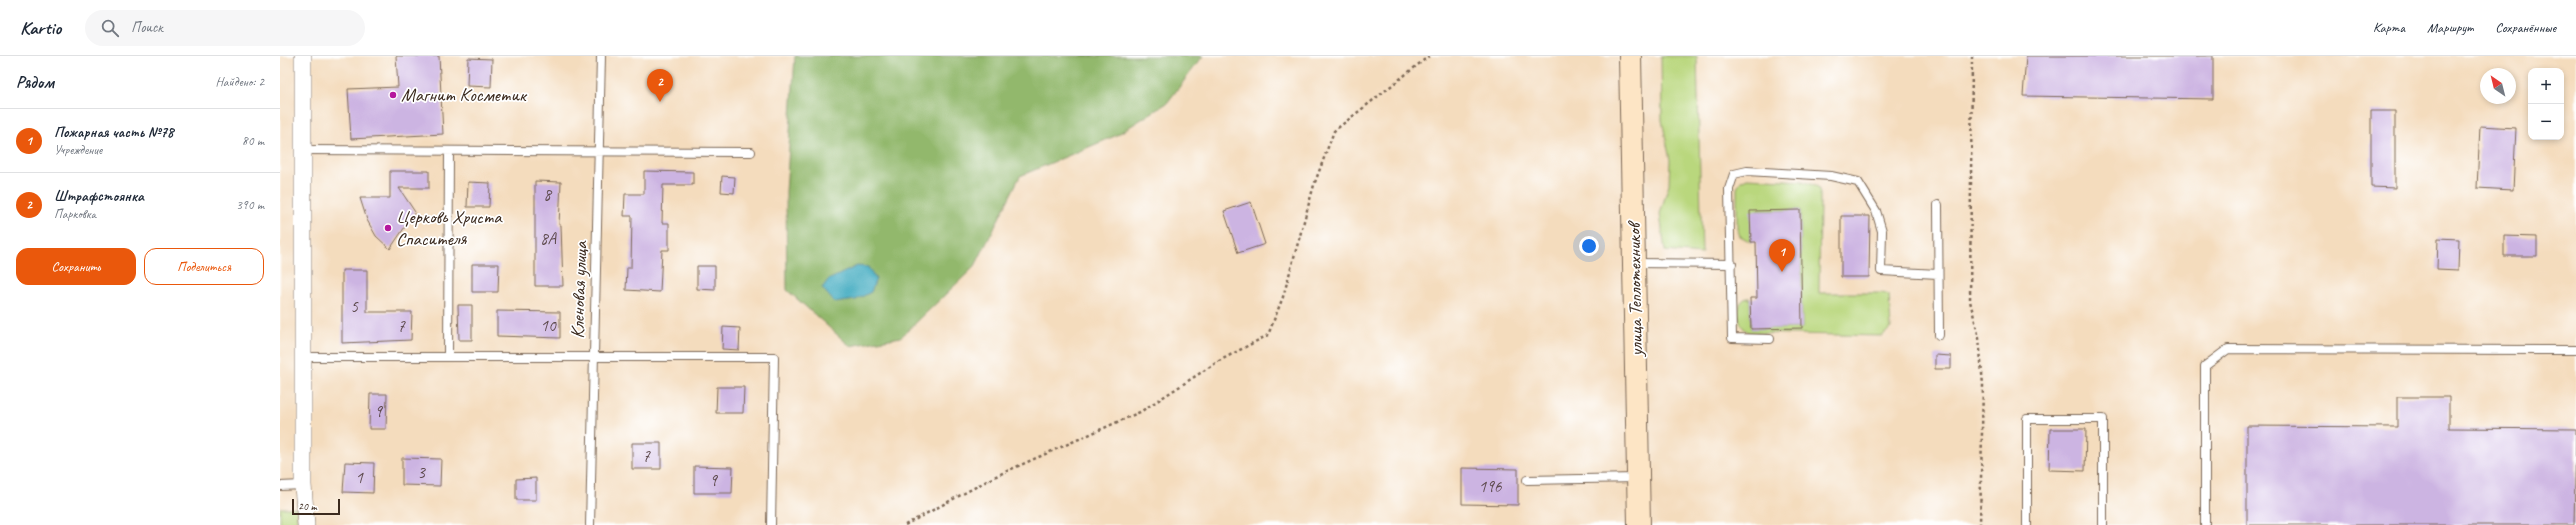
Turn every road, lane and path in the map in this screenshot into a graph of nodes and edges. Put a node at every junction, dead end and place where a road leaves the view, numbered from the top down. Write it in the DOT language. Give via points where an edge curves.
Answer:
graph roads {
  1 [pos="303,56"];
  2 [pos="601,56"];
  3 [pos="1429,56"];
  4 [pos="1630,56"];
  5 [pos="1972,56"];
  6 [pos="302,150"];
  7 [pos="449,151"];
  8 [pos="598,152"];
  9 [pos="751,152"];
  10 [pos="1938,205"];
  11 [pos="1634,263"];
  12 [pos="1732,264"];
  13 [pos="1938,274"];
  14 [pos="1939,335"];
  15 [pos="1770,339"];
  16 [pos="2576,350"];
  17 [pos="448,356"];
  18 [pos="593,356"];
  19 [pos="302,357"];
  20 [pos="1639,478"];
  21 [pos="1527,480"];
  22 [pos="303,485"];
  23 [pos="280,486"];
  24 [pos="306,525"];
  25 [pos="590,525"];
  26 [pos="771,525"];
  27 [pos="905,525"];
  28 [pos="1639,525"];
  29 [pos="1980,525"];
  30 [pos="2027,525"];
  31 [pos="2103,525"];
  32 [pos="2205,525"];
  1 -- 6 [label="street"];
  2 -- 8 [label="lane, Кленовая улица"];
  3 -- 27 [label="path" via="1334,130 1314,185 1283,297 1268,335 1219,361 1140,412 998,475"];
  4 -- 11 [label="main road, улица Теплотехников"];
  5 -- 29 [label="path" via="1970,301 1979,338 1983,385"];
  6 -- 7 [label="lane"];
  6 -- 19 [label="street"];
  7 -- 8 [label="lane"];
  7 -- 17 [label="lane"];
  8 -- 9 [label="lane"];
  8 -- 18 [label="lane, Кленовая улица"];
  10 -- 13 [label="lane"];
  11 -- 12 [label="lane"];
  11 -- 20 [label="main road, улица Теплотехников"];
  12 -- 13 [label="lane" via="1729,189 1734,174 1747,171 1831,176 1858,182 1876,211 1882,231 1881,271"];
  12 -- 15 [label="lane" via="1732,338"];
  13 -- 14 [label="lane"];
  16 -- 32 [label="lane" via="2228,349 2205,366"];
  17 -- 18 [label="lane"];
  17 -- 19 [label="lane"];
  18 -- 25 [label="lane, Кленовая улица"];
  18 -- 26 [label="lane" via="774,357"];
  19 -- 22 [label="street"];
  20 -- 21 [label="lane"];
  20 -- 28 [label="main road, улица Теплотехников"];
  22 -- 23 [label="lane"];
  22 -- 24 [label="street"];
  30 -- 31 [label="lane" via="2027,419 2103,419"];
}
